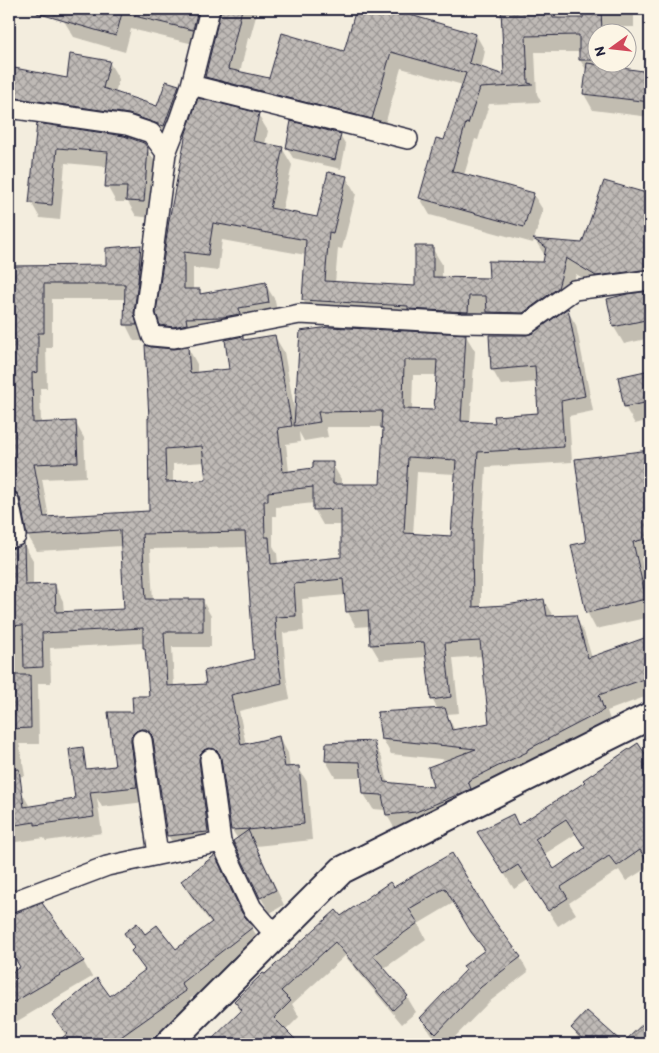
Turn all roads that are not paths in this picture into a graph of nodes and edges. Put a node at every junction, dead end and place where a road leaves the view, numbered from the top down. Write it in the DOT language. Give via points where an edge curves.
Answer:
graph roads {
  1 [pos="210,9"];
  2 [pos="191,85"];
  3 [pos="9,108"];
  4 [pos="408,139"];
  5 [pos="166,154"];
  6 [pos="650,280"];
  7 [pos="9,501"];
  8 [pos="9,538"];
  9 [pos="650,716"];
  10 [pos="142,740"];
  11 [pos="210,759"];
  12 [pos="221,842"];
  13 [pos="158,855"];
  14 [pos="9,903"];
  15 [pos="276,936"];
  16 [pos="168,1044"];
  1 -- 2 [label="street"];
  2 -- 4 [label="street"];
  2 -- 5 [label="street"];
  3 -- 5 [label="street" via="127,125 151,133"];
  5 -- 6 [label="street" via="145,314 152,336 174,338 300,314 528,324 574,290"];
  7 -- 8 [label="street" via="16,536"];
  9 -- 15 [label="main road" via="342,870"];
  10 -- 13 [label="street"];
  11 -- 12 [label="street"];
  12 -- 13 [label="street"];
  12 -- 15 [label="street" via="252,908"];
  13 -- 14 [label="street" via="107,866"];
  15 -- 16 [label="main road"];
}
